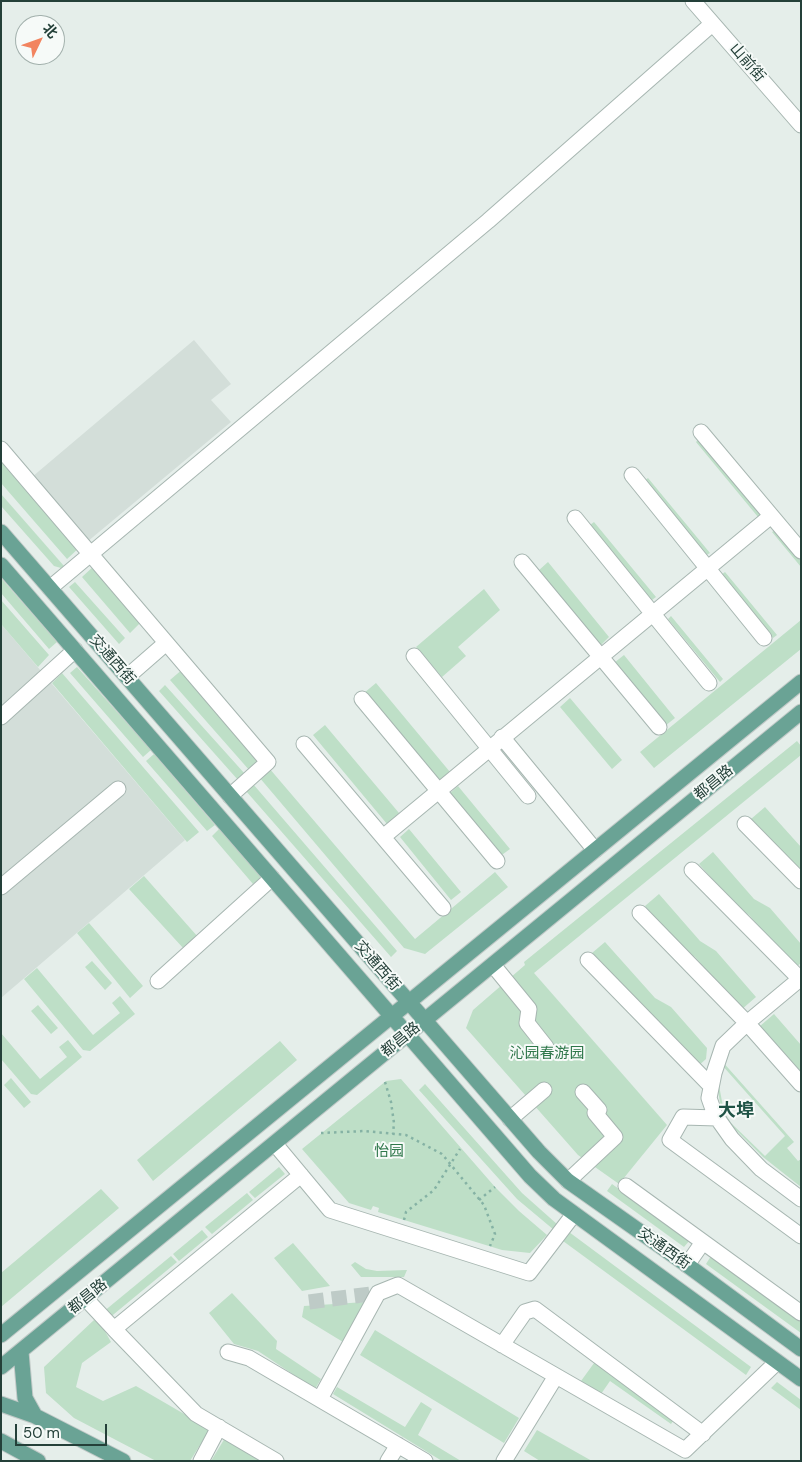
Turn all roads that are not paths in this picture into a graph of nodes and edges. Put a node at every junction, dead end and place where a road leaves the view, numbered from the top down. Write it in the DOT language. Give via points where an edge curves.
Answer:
graph roads {
  1 [pos="693,1"];
  2 [pos="712,24"];
  3 [pos="801,125"];
  4 [pos="701,432"];
  5 [pos="1,449"];
  6 [pos="632,475"];
  7 [pos="771,516"];
  8 [pos="575,518"];
  9 [pos="1,532"];
  10 [pos="801,551"];
  11 [pos="90,553"];
  12 [pos="522,562"];
  13 [pos="1,564"];
  14 [pos="707,568"];
  15 [pos="50,588"];
  16 [pos="652,613"];
  17 [pos="764,638"];
  18 [pos="166,643"];
  19 [pos="75,650"];
  20 [pos="414,656"];
  21 [pos="600,656"];
  22 [pos="127,677"];
  23 [pos="801,682"];
  24 [pos="709,683"];
  25 [pos="362,699"];
  26 [pos="1,717"];
  27 [pos="798,719"];
  28 [pos="659,727"];
  29 [pos="502,737"];
  30 [pos="304,744"];
  31 [pos="489,748"];
  32 [pos="118,789"];
  33 [pos="438,790"];
  34 [pos="230,796"];
  35 [pos="528,796"];
  36 [pos="745,824"];
  37 [pos="383,837"];
  38 [pos="595,850"];
  39 [pos="497,861"];
  40 [pos="692,870"];
  41 [pos="272,878"];
  42 [pos="801,881"];
  43 [pos="1,887"];
  44 [pos="443,908"];
  45 [pos="640,913"];
  46 [pos="588,960"];
  47 [pos="493,965"];
  48 [pos="800,979"];
  49 [pos="158,981"];
  50 [pos="409,1002"];
  51 [pos="391,1016"];
  52 [pos="425,1020"];
  53 [pos="747,1024"];
  54 [pos="408,1035"];
  55 [pos="546,1047"];
  56 [pos="801,1084"];
  57 [pos="712,1086"];
  58 [pos="544,1090"];
  59 [pos="583,1092"];
  60 [pos="717,1118"];
  61 [pos="510,1119"];
  62 [pos="275,1144"];
  63 [pos="301,1175"];
  64 [pos="568,1181"];
  65 [pos="626,1186"];
  66 [pos="801,1198"];
  67 [pos="574,1214"];
  68 [pos="801,1236"];
  69 [pos="703,1242"];
  70 [pos="686,1265"];
  71 [pos="86,1299"];
  72 [pos="801,1313"];
  73 [pos="114,1329"];
  74 [pos="1,1335"];
  75 [pos="502,1345"];
  76 [pos="801,1349"];
  77 [pos="21,1352"];
  78 [pos="228,1352"];
  79 [pos="777,1362"];
  80 [pos="1,1367"];
  81 [pos="556,1376"];
  82 [pos="801,1379"];
  83 [pos="320,1399"];
  84 [pos="1,1404"];
  85 [pos="35,1416"];
  86 [pos="219,1427"];
  87 [pos="703,1434"];
  88 [pos="1,1441"];
  89 [pos="398,1445"];
  90 [pos="38,1461"];
  91 [pos="122,1461"];
  92 [pos="201,1461"];
  93 [pos="276,1461"];
  94 [pos="388,1461"];
  95 [pos="425,1461"];
  96 [pos="504,1461"];
  1 -- 2 [label="street, 山前街"];
  2 -- 3 [label="street, 山前街"];
  2 -- 11 [label="street" via="488,222"];
  4 -- 7 [label="street"];
  5 -- 11 [label="street"];
  6 -- 14 [label="street"];
  7 -- 10 [label="street"];
  7 -- 14 [label="street"];
  8 -- 16 [label="street"];
  9 -- 15 [label="main road, 交通西街"];
  11 -- 15 [label="street"];
  11 -- 18 [label="street"];
  12 -- 21 [label="street"];
  13 -- 19 [label="main road, 交通西街"];
  14 -- 16 [label="street"];
  14 -- 17 [label="street"];
  15 -- 22 [label="main road, 交通西街"];
  16 -- 21 [label="street"];
  16 -- 24 [label="street"];
  18 -- 22 [label="street"];
  18 -- 34 [label="street" via="268,762"];
  19 -- 26 [label="street"];
  19 -- 41 [label="main road, 交通西街"];
  20 -- 31 [label="street"];
  21 -- 28 [label="street"];
  21 -- 29 [label="street"];
  22 -- 34 [label="main road, 交通西街"];
  23 -- 38 [label="main road, 都昌路"];
  25 -- 33 [label="street"];
  27 -- 47 [label="main road, 都昌路"];
  29 -- 31 [label="street"];
  29 -- 38 [label="street"];
  30 -- 37 [label="street"];
  31 -- 33 [label="street"];
  31 -- 35 [label="street"];
  32 -- 43 [label="street"];
  33 -- 37 [label="street"];
  33 -- 39 [label="street"];
  34 -- 50 [label="main road, 交通西街"];
  36 -- 42 [label="street"];
  37 -- 44 [label="street"];
  38 -- 50 [label="main road, 都昌路"];
  40 -- 48 [label="street"];
  41 -- 49 [label="street"];
  41 -- 51 [label="main road, 交通西街"];
  45 -- 53 [label="street"];
  46 -- 57 [label="street"];
  47 -- 52 [label="main road, 都昌路"];
  47 -- 55 [label="street" via="528,1009 527,1023"];
  48 -- 53 [label="street"];
  50 -- 51 [label="main road, 都昌路"];
  50 -- 52 [label="main road, 交通西街"];
  51 -- 54 [label="main road, 交通西街"];
  51 -- 74 [label="main road, 都昌路"];
  52 -- 54 [label="main road, 都昌路"];
  52 -- 61 [label="main road, 交通西街"];
  53 -- 56 [label="street"];
  53 -- 57 [label="street" via="723,1046"];
  54 -- 62 [label="main road, 都昌路"];
  54 -- 67 [label="main road, 交通西街" via="530,1176"];
  57 -- 60 [label="street" via="709,1098"];
  58 -- 61 [label="street"];
  59 -- 64 [label="street" via="599,1110 595,1113 615,1137"];
  60 -- 66 [label="street" via="732,1139 762,1169"];
  60 -- 68 [label="street" via="683,1117 670,1140"];
  61 -- 64 [label="main road, 交通西街"];
  62 -- 63 [label="street"];
  62 -- 71 [label="main road, 都昌路"];
  63 -- 67 [label="street" via="330,1210 528,1273"];
  63 -- 73 [label="street"];
  64 -- 70 [label="main road, 交通西街"];
  65 -- 69 [label="street"];
  67 -- 79 [label="main road, 交通西街"];
  69 -- 70 [label="street"];
  69 -- 72 [label="street"];
  70 -- 76 [label="main road, 交通西街"];
  71 -- 73 [label="street"];
  71 -- 77 [label="main road, 都昌路"];
  73 -- 86 [label="street" via="196,1414"];
  75 -- 81 [label="street"];
  75 -- 83 [label="street" via="398,1285 378,1293"];
  75 -- 87 [label="street" via="525,1312 535,1309"];
  77 -- 80 [label="main road, 都昌路"];
  77 -- 85 [label="main road" via="25,1398"];
  78 -- 83 [label="street" via="249,1358"];
  79 -- 82 [label="main road, 交通西街"];
  79 -- 87 [label="street"];
  81 -- 87 [label="street" via="685,1450"];
  81 -- 96 [label="street"];
  83 -- 89 [label="street"];
  84 -- 85 [label="main road"];
  85 -- 91 [label="main road"];
  86 -- 92 [label="street"];
  86 -- 93 [label="street"];
  88 -- 90 [label="main road"];
  89 -- 94 [label="street"];
  89 -- 95 [label="street"];
}
